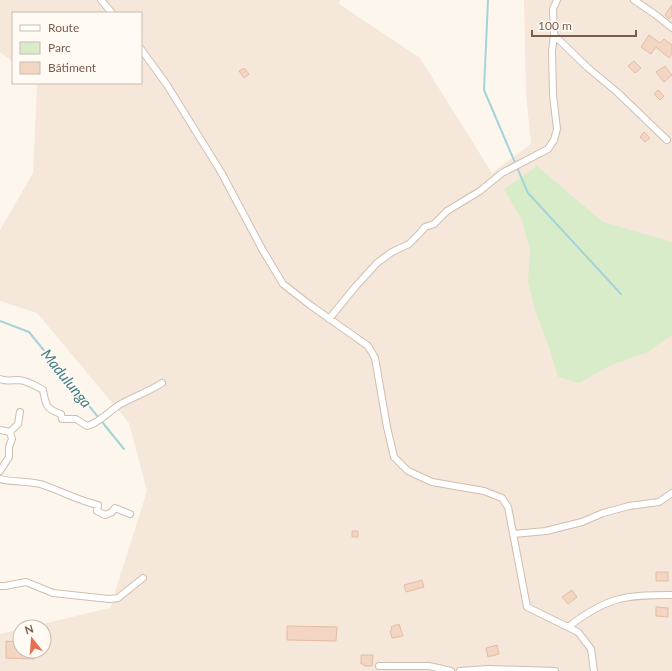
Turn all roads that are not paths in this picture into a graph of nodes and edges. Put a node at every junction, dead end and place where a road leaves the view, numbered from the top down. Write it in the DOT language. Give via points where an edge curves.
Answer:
graph roads {
  1 [pos="101,0"];
  2 [pos="557,0"];
  3 [pos="634,0"];
  4 [pos="111,12"];
  5 [pos="672,28"];
  6 [pos="554,35"];
  7 [pos="142,50"];
  8 [pos="667,140"];
  9 [pos="330,319"];
  10 [pos="0,380"];
  11 [pos="162,383"];
  12 [pos="20,412"];
  13 [pos="0,430"];
  14 [pos="10,432"];
  15 [pos="0,471"];
  16 [pos="0,479"];
  17 [pos="672,493"];
  18 [pos="130,514"];
  19 [pos="513,534"];
  20 [pos="143,578"];
  21 [pos="0,586"];
  22 [pos="672,595"];
  23 [pos="568,627"];
  24 [pos="379,666"];
  25 [pos="451,671"];
  26 [pos="460,671"];
  27 [pos="555,671"];
  28 [pos="594,671"];
  1 -- 4 [label="street"];
  2 -- 6 [label="street" via="553,9"];
  3 -- 5 [label="street"];
  6 -- 8 [label="street"];
  6 -- 9 [label="street" via="553,95 557,130 548,149 502,173 480,191 447,210 434,224 425,227 409,244 377,263"];
  7 -- 9 [label="street" via="168,85 217,166 283,284"];
  9 -- 19 [label="street" via="368,346 375,358 394,457 408,471 432,482 484,491 502,498 508,507"];
  10 -- 11 [label="street" via="28,382 43,390 46,404 50,410 61,414 62,420 76,420 87,426 95,424 118,405"];
  12 -- 14 [label="street" via="18,424"];
  13 -- 14 [label="street"];
  14 -- 15 [label="street" via="12,439 9,457"];
  16 -- 18 [label="street" via="31,482 65,492 98,505 97,511 105,515 115,508"];
  17 -- 19 [label="street" via="658,502 629,506 575,524 546,531"];
  19 -- 23 [label="street" via="527,607"];
  20 -- 21 [label="street" via="118,598 109,599 53,593 26,582"];
  22 -- 23 [label="street" via="641,595 606,602 584,614"];
  23 -- 28 [label="street" via="578,632 591,649"];
  24 -- 25 [label="street" via="429,666"];
  26 -- 27 [label="street"];
}
